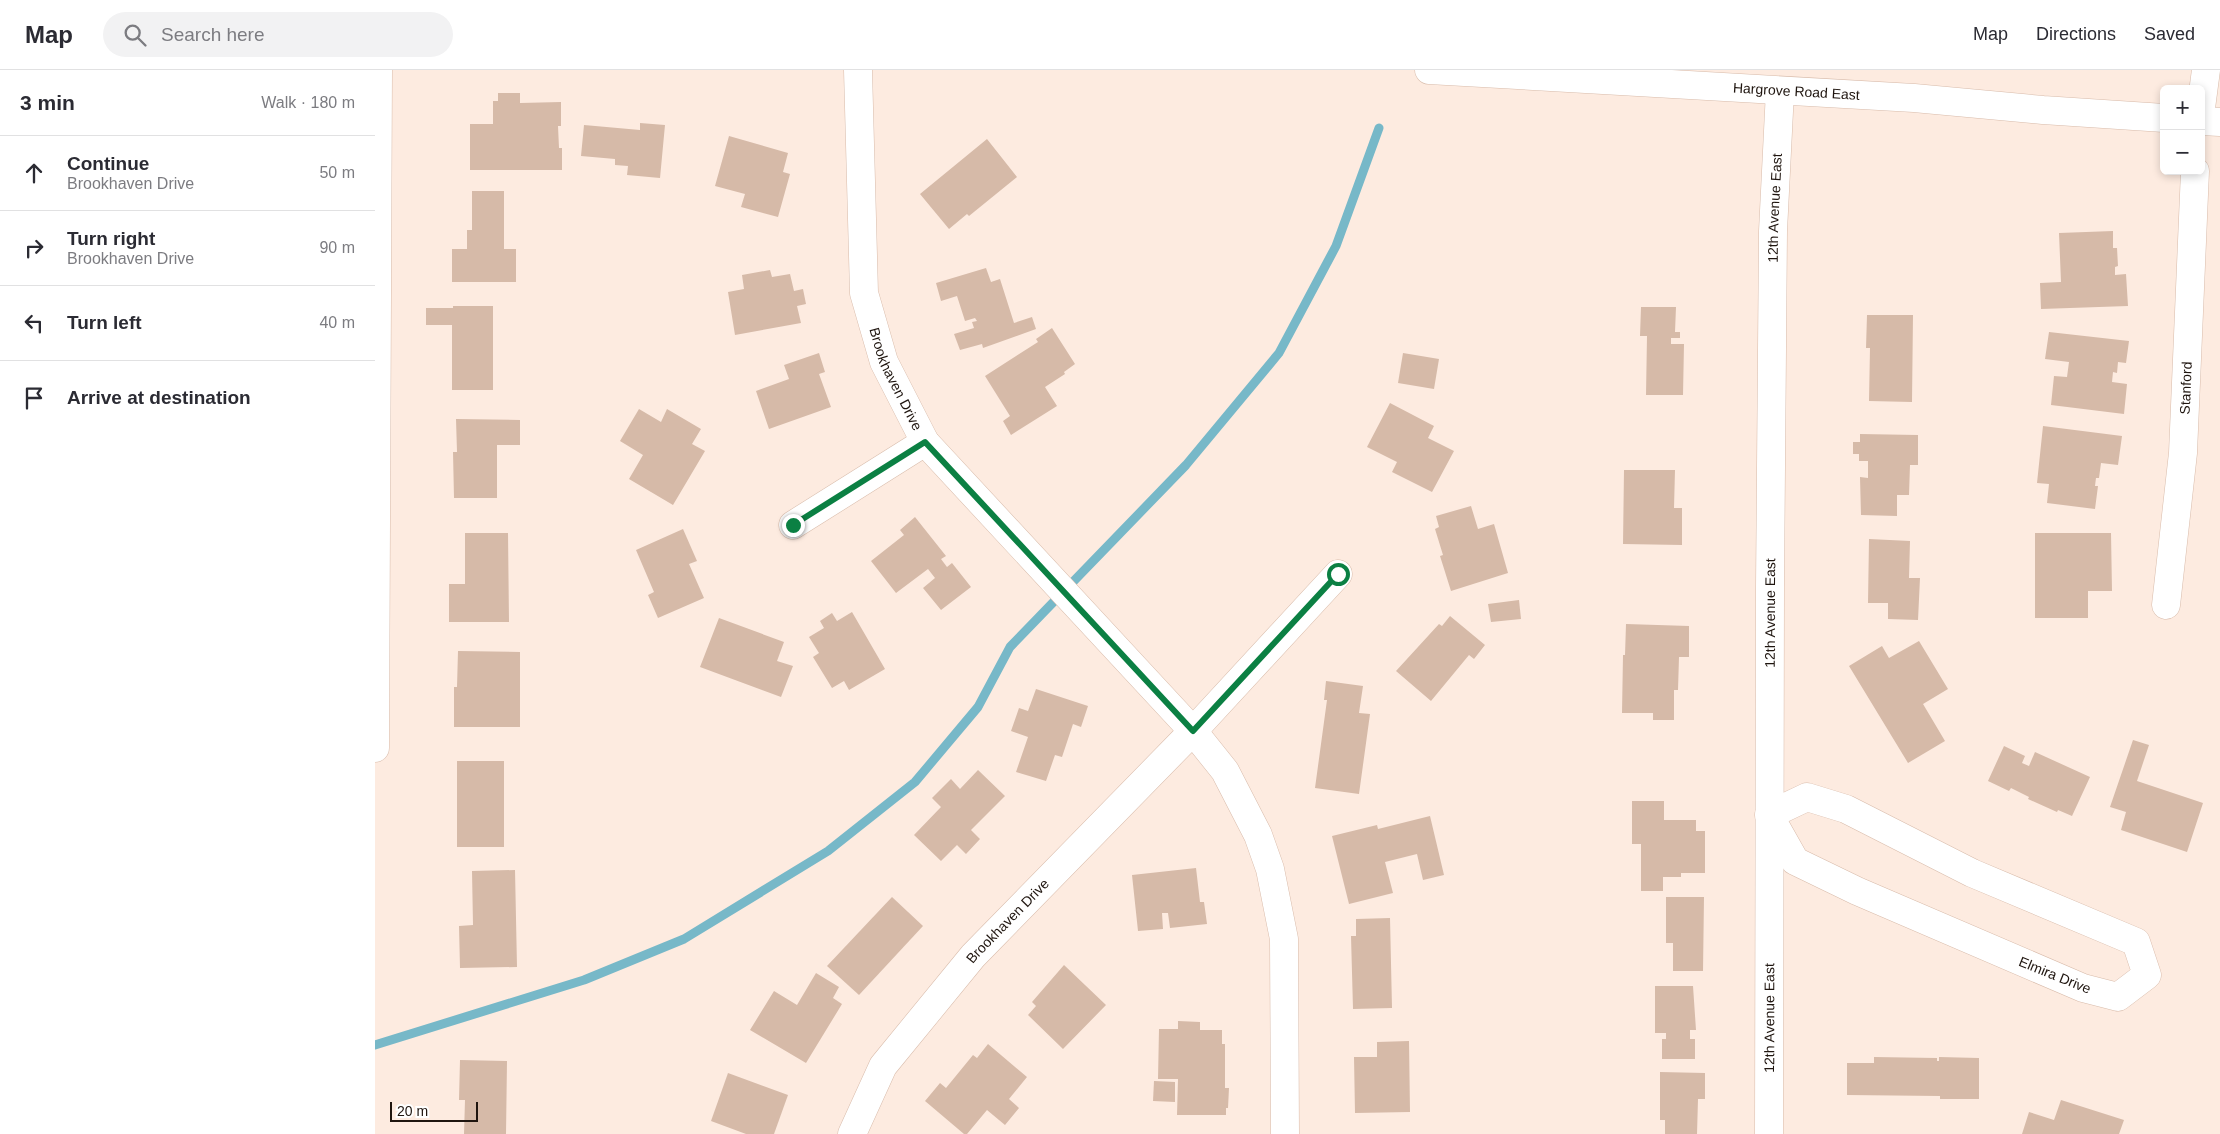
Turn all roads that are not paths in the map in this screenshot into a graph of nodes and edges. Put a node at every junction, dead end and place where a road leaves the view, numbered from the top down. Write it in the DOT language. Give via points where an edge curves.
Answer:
graph roads {
  1 [pos="378,70"];
  2 [pos="858,70"];
  3 [pos="1429,70"];
  4 [pos="2206,70"];
  5 [pos="2204,85"];
  6 [pos="1780,91"];
  7 [pos="2160,118"];
  8 [pos="2205,120"];
  9 [pos="2220,122"];
  10 [pos="2195,175"];
  11 [pos="925,442"];
  12 [pos="793,525"];
  13 [pos="1338,574"];
  14 [pos="2166,605"];
  15 [pos="1193,731"];
  16 [pos="375,748"];
  17 [pos="1769,814"];
  18 [pos="852,1134"];
  19 [pos="1285,1134"];
  20 [pos="1769,1134"];
  1 -- 16 [label="street"];
  2 -- 11 [label="street, Brookhaven Drive" via="864,293 884,362"];
  3 -- 6 [label="street, Hargrove Road East"];
  4 -- 5 [label="street"];
  6 -- 7 [label="street, Hargrove Road East"];
  6 -- 17 [label="street, 12th Avenue East" via="1773,232"];
  8 -- 9 [label="street"];
  10 -- 14 [label="street, Stanford" via="2183,453"];
  11 -- 12 [label="street"];
  11 -- 15 [label="street, Brookhaven Drive"];
  13 -- 15 [label="street, Brookhaven Drive"];
  15 -- 18 [label="street, Brookhaven Drive" via="973,956 883,1066"];
  15 -- 19 [label="street, Brookhaven Drive" via="1225,771 1258,836 1270,869 1284,939"];
  17 -- 17 [label="street, Elmira Drive" via="1795,861 2083,988 2118,997 2147,975 2136,942 1972,872 1846,809 1807,796"];
  17 -- 20 [label="street, 12th Avenue East"];
}
